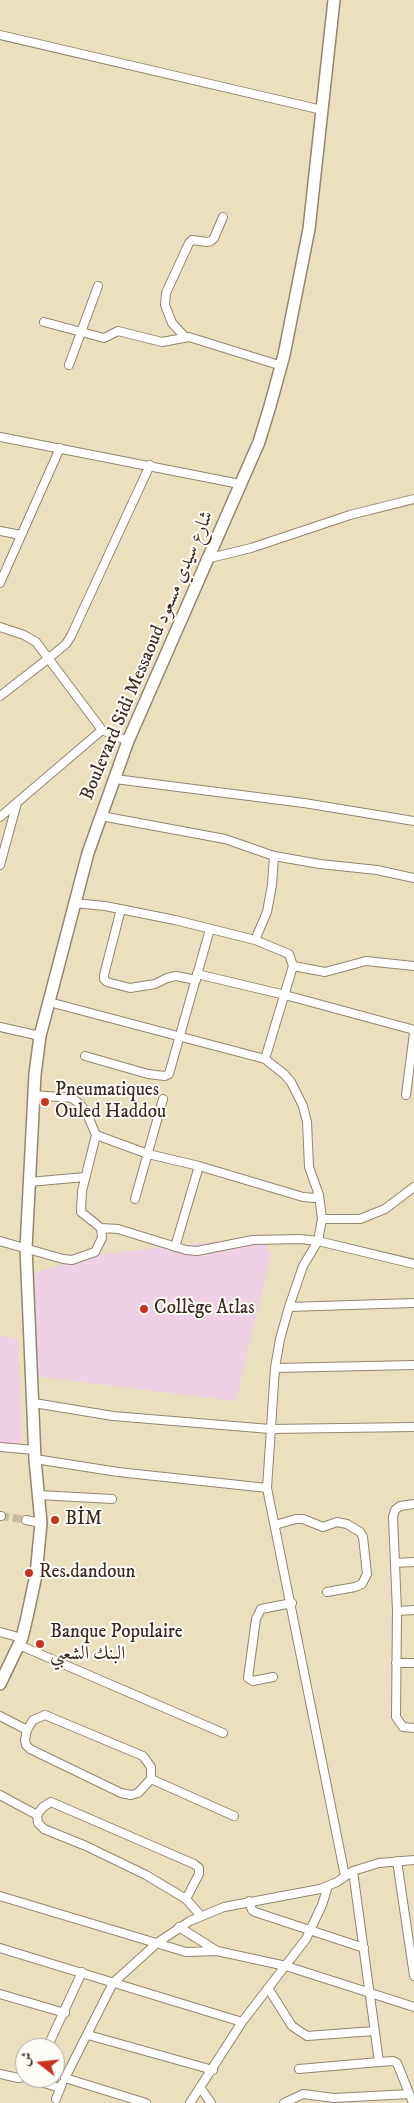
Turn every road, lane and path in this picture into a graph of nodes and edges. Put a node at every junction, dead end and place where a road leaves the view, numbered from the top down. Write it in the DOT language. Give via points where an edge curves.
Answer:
graph roads {
  1 [pos="334,0"];
  2 [pos="0,35"];
  3 [pos="322,110"];
  4 [pos="223,217"];
  5 [pos="98,286"];
  6 [pos="44,322"];
  7 [pos="81,332"];
  8 [pos="185,337"];
  9 [pos="69,365"];
  10 [pos="282,366"];
  11 [pos="0,436"];
  12 [pos="60,448"];
  13 [pos="150,465"];
  14 [pos="240,484"];
  15 [pos="414,499"];
  16 [pos="0,530"];
  17 [pos="21,535"];
  18 [pos="206,559"];
  19 [pos="0,583"];
  20 [pos="0,627"];
  21 [pos="49,658"];
  22 [pos="0,696"];
  23 [pos="102,730"];
  24 [pos="128,741"];
  25 [pos="115,779"];
  26 [pos="17,803"];
  27 [pos="101,816"];
  28 [pos="0,817"];
  29 [pos="414,821"];
  30 [pos="274,856"];
  31 [pos="0,865"];
  32 [pos="414,878"];
  33 [pos="74,903"];
  34 [pos="120,909"];
  35 [pos="210,929"];
  36 [pos="255,940"];
  37 [pos="293,966"];
  38 [pos="414,966"];
  39 [pos="196,977"];
  40 [pos="285,995"];
  41 [pos="49,1002"];
  42 [pos="0,1027"];
  43 [pos="414,1032"];
  44 [pos="40,1036"];
  45 [pos="180,1036"];
  46 [pos="85,1056"];
  47 [pos="265,1059"];
  48 [pos="34,1094"];
  49 [pos="406,1096"];
  50 [pos="163,1099"];
  51 [pos="96,1135"];
  52 [pos="148,1154"];
  53 [pos="199,1166"];
  54 [pos="85,1177"];
  55 [pos="29,1182"];
  56 [pos="414,1187"];
  57 [pos="318,1195"];
  58 [pos="136,1199"];
  59 [pos="322,1219"];
  60 [pos="101,1228"];
  61 [pos="0,1241"];
  62 [pos="318,1241"];
  63 [pos="176,1247"];
  64 [pos="26,1248"];
  65 [pos="414,1264"];
  66 [pos="414,1303"];
  67 [pos="289,1307"];
  68 [pos="414,1365"];
  69 [pos="276,1368"];
  70 [pos="34,1403"];
  71 [pos="414,1427"];
  72 [pos="270,1429"];
  73 [pos="0,1447"];
  74 [pos="35,1454"];
  75 [pos="267,1488"];
  76 [pos="39,1495"];
  77 [pos="112,1499"];
  78 [pos="414,1504"];
  79 [pos="26,1520"];
  80 [pos="41,1523"];
  81 [pos="275,1524"];
  82 [pos="414,1562"];
  83 [pos="395,1564"];
  84 [pos="327,1592"];
  85 [pos="292,1603"];
  86 [pos="414,1610"];
  87 [pos="397,1611"];
  88 [pos="0,1632"];
  89 [pos="20,1642"];
  90 [pos="414,1662"];
  91 [pos="396,1663"];
  92 [pos="273,1678"];
  93 [pos="0,1684"];
  94 [pos="1,1717"];
  95 [pos="414,1728"];
  96 [pos="26,1730"];
  97 [pos="223,1733"];
  98 [pos="150,1780"];
  99 [pos="0,1795"];
  100 [pos="37,1815"];
  101 [pos="234,1816"];
  102 [pos="414,1860"];
  103 [pos="397,1861"];
  104 [pos="353,1872"];
  105 [pos="345,1876"];
  106 [pos="328,1886"];
  107 [pos="0,1896"];
  108 [pos="186,1899"];
  109 [pos="249,1901"];
  110 [pos="201,1916"];
  111 [pos="410,1923"];
  112 [pos="179,1927"];
  113 [pos="310,1931"];
  114 [pos="157,1943"];
  115 [pos="0,1948"];
  116 [pos="364,1948"];
  117 [pos="217,1951"];
  118 [pos="286,1966"];
  119 [pos="82,1972"];
  120 [pos="414,1976"];
  121 [pos="113,1983"];
  122 [pos="268,1988"];
  123 [pos="370,1993"];
  124 [pos="0,1994"];
  125 [pos="414,2007"];
  126 [pos="65,2013"];
  127 [pos="242,2022"];
  128 [pos="374,2031"];
  129 [pos="88,2035"];
  130 [pos="53,2038"];
  131 [pos="379,2062"];
  132 [pos="299,2069"];
  133 [pos="213,2070"];
  134 [pos="0,2074"];
  135 [pos="15,2077"];
  136 [pos="65,2078"];
  137 [pos="200,2087"];
  138 [pos="60,2088"];
  139 [pos="303,2094"];
  140 [pos="409,2094"];
  141 [pos="56,2099"];
  142 [pos="146,2103"];
  143 [pos="190,2103"];
  144 [pos="211,2103"];
  145 [pos="284,2103"];
  146 [pos="307,2103"];
  147 [pos="413,2103"];
  1 -- 3 [label="street, Boulevard Sidi Messaoud شارع سيدي مسعود"];
  2 -- 3 [label="street"];
  3 -- 10 [label="street, Boulevard Sidi Messaoud شارع سيدي مسعود" via="309,229"];
  4 -- 8 [label="street" via="211,241 192,240 189,243 166,293 165,305 172,323"];
  5 -- 7 [label="street"];
  6 -- 7 [label="street"];
  7 -- 8 [label="street" via="104,338 118,330 162,342"];
  7 -- 9 [label="street"];
  8 -- 10 [label="street"];
  10 -- 14 [label="street, Boulevard Sidi Messaoud شارع سيدي مسعود" via="259,442"];
  11 -- 12 [label="street"];
  12 -- 13 [label="street"];
  12 -- 17 [label="street"];
  13 -- 14 [label="street"];
  13 -- 21 [label="street" via="76,627 66,644"];
  14 -- 18 [label="street, Boulevard Sidi Messaoud شارع سيدي مسعود"];
  15 -- 18 [label="street" via="350,514 251,548"];
  16 -- 17 [label="street"];
  17 -- 19 [label="street"];
  18 -- 24 [label="street, Boulevard Sidi Messaoud شارع سيدي مسعود"];
  20 -- 21 [label="street" via="36,642"];
  21 -- 22 [label="street"];
  21 -- 23 [label="street"];
  23 -- 24 [label="street"];
  23 -- 26 [label="street"];
  24 -- 25 [label="street, Boulevard Sidi Messaoud شارع سيدي مسعود"];
  25 -- 27 [label="street, Boulevard Sidi Messaoud شارع سيدي مسعود"];
  25 -- 29 [label="street" via="304,803"];
  26 -- 28 [label="street"];
  26 -- 31 [label="street"];
  27 -- 30 [label="street" via="225,839"];
  27 -- 33 [label="street, Boulevard Sidi Messaoud شارع سيدي مسعود"];
  30 -- 32 [label="street"];
  30 -- 36 [label="street" via="267,912"];
  33 -- 34 [label="street"];
  33 -- 41 [label="street, Boulevard Sidi Messaoud شارع سيدي مسعود"];
  34 -- 35 [label="street"];
  34 -- 39 [label="street" via="104,975 107,982 130,988 176,976"];
  35 -- 36 [label="street"];
  35 -- 39 [label="street"];
  36 -- 37 [label="street" via="289,954"];
  37 -- 38 [label="street" via="325,972 366,961"];
  37 -- 40 [label="street"];
  39 -- 40 [label="street"];
  39 -- 45 [label="street"];
  40 -- 43 [label="street"];
  40 -- 47 [label="street"];
  41 -- 44 [label="street, Boulevard Sidi Messaoud شارع سيدي مسعود"];
  41 -- 45 [label="street"];
  42 -- 44 [label="street"];
  43 -- 49 [label="street"];
  44 -- 48 [label="street, Boulevard Sidi Messaoud شارع سيدي مسعود"];
  45 -- 46 [label="street" via="169,1074 165,1076"];
  45 -- 47 [label="street"];
  47 -- 57 [label="street" via="284,1074 303,1106 309,1167"];
  48 -- 51 [label="street" via="72,1098 87,1114"];
  48 -- 55 [label="street, Boulevard Sidi Messaoud شارع سيدي مسعود"];
  50 -- 52 [label="street"];
  51 -- 52 [label="street"];
  51 -- 54 [label="street"];
  52 -- 53 [label="street"];
  52 -- 58 [label="street"];
  53 -- 57 [label="street" via="303,1197"];
  53 -- 63 [label="street"];
  54 -- 55 [label="street"];
  54 -- 60 [label="street" via="81,1212"];
  55 -- 64 [label="street, Boulevard Sidi Messaoud شارع سيدي مسعود"];
  56 -- 59 [label="street" via="385,1209 360,1219"];
  57 -- 59 [label="street"];
  59 -- 62 [label="street"];
  60 -- 63 [label="street" via="118,1229"];
  60 -- 64 [label="street" via="102,1238 96,1252 81,1258 63,1259"];
  61 -- 64 [label="street"];
  62 -- 63 [label="street" via="261,1240 197,1251"];
  62 -- 65 [label="street"];
  62 -- 67 [label="street" via="303,1266"];
  64 -- 70 [label="street, Boulevard Sidi Messaoud شارع سيدي مسعود"];
  66 -- 67 [label="street"];
  67 -- 69 [label="street"];
  68 -- 69 [label="street"];
  69 -- 72 [label="street"];
  70 -- 72 [label="street" via="122,1417"];
  70 -- 74 [label="street, Boulevard Sidi Messaoud شارع سيدي مسعود"];
  71 -- 72 [label="street"];
  72 -- 75 [label="street"];
  73 -- 74 [label="street"];
  74 -- 75 [label="street" via="118,1472"];
  74 -- 76 [label="street, Boulevard Sidi Messaoud شارع سيدي مسعود"];
  75 -- 81 [label="street"];
  76 -- 77 [label="street"];
  76 -- 80 [label="street, Boulevard Sidi Messaoud شارع سيدي مسعود"];
  78 -- 83 [label="street" via="400,1506 394,1514"];
  79 -- 80 [label="street"];
  80 -- 89 [label="street, Boulevard Sidi Messaoud شارع سيدي مسعود" via="33,1589"];
  81 -- 84 [label="street" via="296,1519 323,1527 337,1522 360,1532 366,1574 362,1584"];
  81 -- 85 [label="street"];
  82 -- 83 [label="street"];
  83 -- 87 [label="street"];
  85 -- 92 [label="street" via="262,1609 256,1618 248,1678 253,1681"];
  85 -- 105 [label="street"];
  86 -- 87 [label="street"];
  87 -- 91 [label="street"];
  88 -- 89 [label="street"];
  89 -- 93 [label="street, Boulevard Sidi Messaoud شارع سيدي مسعود"];
  89 -- 97 [label="street"];
  90 -- 91 [label="street"];
  91 -- 95 [label="street" via="396,1717 403,1727"];
  94 -- 96 [label="street"];
  96 -- 98 [label="street" via="26,1745 30,1749 121,1793 138,1793"];
  96 -- 98 [label="street" via="33,1720 45,1715 143,1756 151,1768"];
  98 -- 101 [label="street"];
  99 -- 100 [label="street"];
  100 -- 108 [label="street" via="38,1823 44,1829 123,1862"];
  100 -- 108 [label="street" via="43,1806 51,1802 194,1864 200,1872"];
  102 -- 103 [label="street"];
  103 -- 104 [label="street"];
  103 -- 111 [label="street"];
  104 -- 105 [label="street"];
  104 -- 116 [label="street"];
  105 -- 106 [label="street"];
  106 -- 109 [label="street"];
  106 -- 113 [label="street"];
  107 -- 114 [label="street"];
  108 -- 110 [label="street"];
  109 -- 110 [label="street"];
  109 -- 113 [label="street" via="255,1912"];
  110 -- 112 [label="street"];
  111 -- 120 [label="street"];
  112 -- 114 [label="street"];
  112 -- 117 [label="street"];
  113 -- 116 [label="street"];
  113 -- 118 [label="street"];
  114 -- 117 [label="street" via="186,1952"];
  114 -- 121 [label="street"];
  115 -- 119 [label="street"];
  116 -- 123 [label="street"];
  117 -- 118 [label="street"];
  118 -- 122 [label="street"];
  118 -- 123 [label="street"];
  119 -- 121 [label="street"];
  119 -- 126 [label="street"];
  121 -- 127 [label="street"];
  121 -- 129 [label="street"];
  122 -- 127 [label="street"];
  122 -- 128 [label="street" via="292,2026 307,2036"];
  123 -- 125 [label="street"];
  123 -- 128 [label="street"];
  124 -- 126 [label="street"];
  126 -- 130 [label="street"];
  127 -- 133 [label="street"];
  128 -- 131 [label="street"];
  129 -- 133 [label="street"];
  129 -- 136 [label="street"];
  131 -- 132 [label="street"];
  131 -- 140 [label="street" via="397,2063"];
  133 -- 137 [label="street"];
  134 -- 135 [label="street"];
  136 -- 142 [label="street"];
  137 -- 143 [label="street"];
  137 -- 144 [label="street"];
  138 -- 141 [label="street"];
  139 -- 140 [label="street" via="334,2098"];
  139 -- 145 [label="street"];
  139 -- 146 [label="street"];
  140 -- 147 [label="street"];
}
